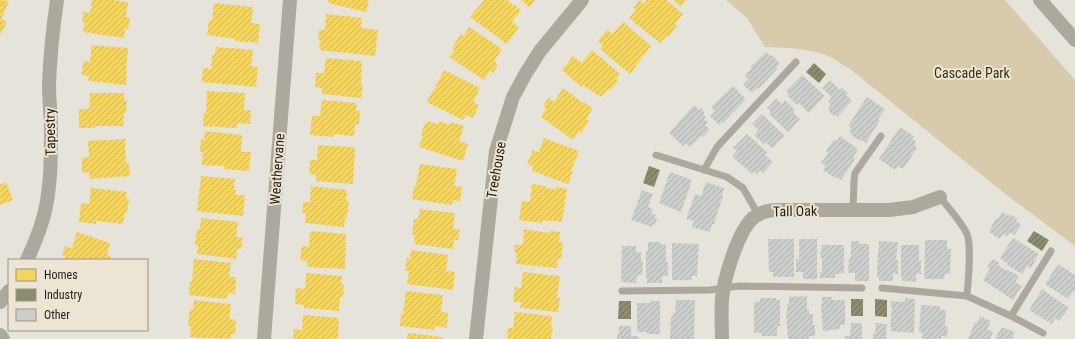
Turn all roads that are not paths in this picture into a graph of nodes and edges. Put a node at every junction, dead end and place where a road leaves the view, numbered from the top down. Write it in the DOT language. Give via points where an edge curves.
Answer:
graph roads {
  1 [pos="57,0"];
  2 [pos="290,0"];
  3 [pos="582,0"];
  4 [pos="1040,0"];
  5 [pos="1075,40"];
  6 [pos="796,62"];
  7 [pos="881,136"];
  8 [pos="656,155"];
  9 [pos="704,170"];
  10 [pos="940,196"];
  11 [pos="853,210"];
  12 [pos="758,214"];
  13 [pos="1051,251"];
  14 [pos="27,259"];
  15 [pos="724,288"];
  16 [pos="862,288"];
  17 [pos="882,288"];
  18 [pos="622,291"];
  19 [pos="8,292"];
  20 [pos="967,296"];
  21 [pos="0,302"];
  22 [pos="1011,316"];
  23 [pos="1043,333"];
  24 [pos="0,335"];
  25 [pos="3,339"];
  26 [pos="264,339"];
  27 [pos="476,339"];
  28 [pos="722,339"];
  1 -- 14 [label="street, Tapestry" via="51,37 48,191 44,214"];
  2 -- 26 [label="street, Weathervane"];
  3 -- 27 [label="street, Treehouse" via="540,51 526,73 513,97 496,151"];
  4 -- 5 [label="street"];
  6 -- 9 [label="lane" via="717,147"];
  7 -- 11 [label="lane" via="855,173"];
  8 -- 9 [label="lane"];
  9 -- 12 [label="lane" via="736,182 743,188"];
  10 -- 11 [label="street, Tall Oak" via="913,206 889,210"];
  10 -- 20 [label="lane" via="968,236"];
  11 -- 12 [label="street, Tall Oak" via="768,210"];
  12 -- 15 [label="street, Tall Oak" via="750,220 739,239"];
  13 -- 22 [label="lane"];
  15 -- 16 [label="lane"];
  15 -- 18 [label="lane"];
  15 -- 28 [label="street, Tall Oak"];
  17 -- 20 [label="lane"];
  19 -- 21 [label="street"];
  20 -- 22 [label="lane"];
  22 -- 23 [label="lane"];
  24 -- 25 [label="street"];
}
